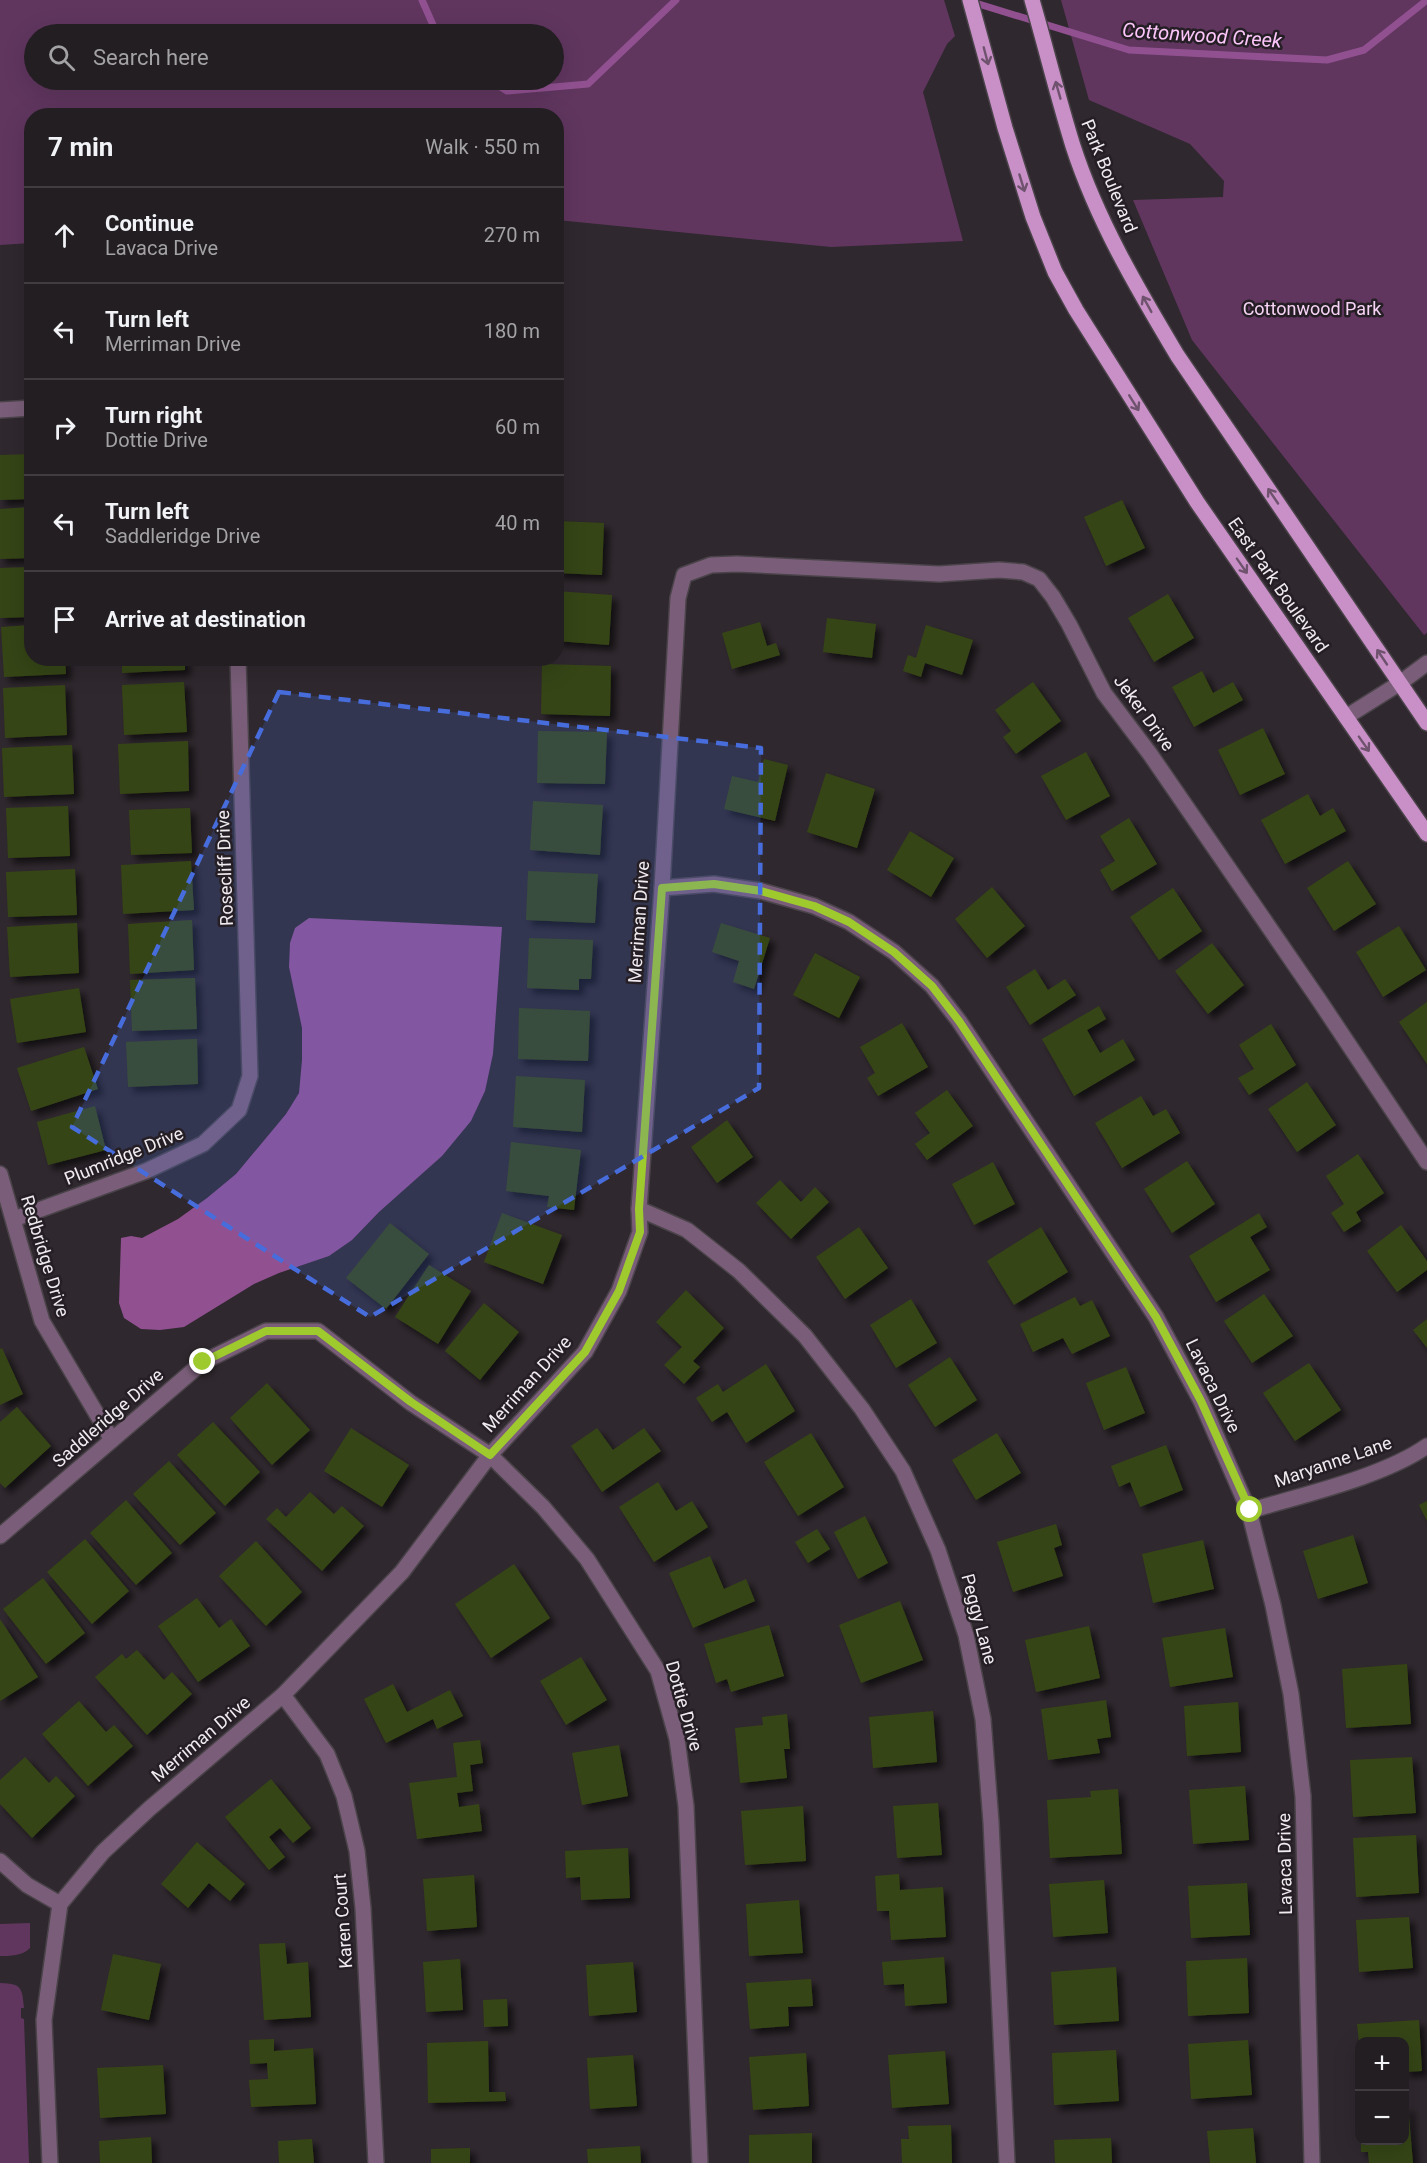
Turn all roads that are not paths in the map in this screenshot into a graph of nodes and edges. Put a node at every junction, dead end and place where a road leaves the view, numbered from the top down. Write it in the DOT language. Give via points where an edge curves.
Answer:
graph roads {
  1 [pos="970,0"];
  2 [pos="1032,0"];
  3 [pos="24,408"];
  4 [pos="0,410"];
  5 [pos="684,575"];
  6 [pos="1427,663"];
  7 [pos="238,666"];
  8 [pos="1400,684"];
  9 [pos="1346,717"];
  10 [pos="1427,723"];
  11 [pos="1427,834"];
  12 [pos="662,888"];
  13 [pos="250,1076"];
  14 [pos="1427,1162"];
  15 [pos="0,1174"];
  16 [pos="639,1209"];
  17 [pos="14,1219"];
  18 [pos="318,1331"];
  19 [pos="112,1440"];
  20 [pos="1427,1446"];
  21 [pos="490,1455"];
  22 [pos="1250,1510"];
  23 [pos="0,1536"];
  24 [pos="283,1695"];
  25 [pos="0,1861"];
  26 [pos="60,1904"];
  27 [pos="50,2163"];
  28 [pos="376,2163"];
  29 [pos="700,2163"];
  30 [pos="1006,2163"];
  31 [pos="1312,2163"];
  1 -- 9 [label="main road, East Park Boulevard, one-way" via="1005,128 1043,244 1071,301 1197,502"];
  8 -- 2 [label="main road, Park Boulevard, one-way" via="1177,355 1147,304 1105,224 1073,146"];
  3 -- 4 [label="street"];
  5 -- 12 [label="street, Merriman Drive" via="678,598"];
  5 -- 14 [label="street, Jeker Drive" via="711,566 737,564 939,574 999,570 1023,572 1039,579 1069,624 1104,693 1157,764"];
  6 -- 8 [label="street"];
  7 -- 13 [label="street, Rosecliff Drive"];
  8 -- 9 [label="street"];
  8 -- 10 [label="main road"];
  9 -- 11 [label="main road, East Park Boulevard, one-way"];
  12 -- 16 [label="street, Merriman Drive"];
  12 -- 22 [label="street, Lavaca Drive" via="714,884 761,891 814,906 849,922 894,952 932,986 1156,1317 1201,1401"];
  13 -- 17 [label="street, Plumridge Drive" via="239,1110 203,1144 146,1171"];
  15 -- 17 [label="street, Redbridge Drive"];
  16 -- 21 [label="street, Merriman Drive" via="640,1232 619,1291 585,1352"];
  16 -- 30 [label="street, Peggy Lane" via="687,1230 739,1271 805,1336 862,1409 903,1471 938,1550 966,1635 983,1719"];
  17 -- 19 [label="street, Redbridge Drive" via="42,1321"];
  18 -- 19 [label="street, Saddleridge Drive" via="266,1331 203,1362"];
  18 -- 21 [label="street, Dottie Drive" via="411,1402"];
  19 -- 23 [label="street, Saddleridge Drive"];
  20 -- 22 [label="street, Maryanne Lane" via="1389,1466"];
  21 -- 24 [label="street, Merriman Drive" via="402,1572"];
  21 -- 29 [label="street, Dottie Drive" via="543,1507 587,1559 658,1671 677,1739 686,1806"];
  22 -- 31 [label="street, Lavaca Drive" via="1291,1694 1303,1796"];
  24 -- 26 [label="street, Merriman Drive" via="103,1852"];
  24 -- 28 [label="street, Karen Court" via="327,1754 344,1796 357,1851"];
  25 -- 26 [label="street" via="27,1886"];
  26 -- 27 [label="street" via="44,2020"];
}
